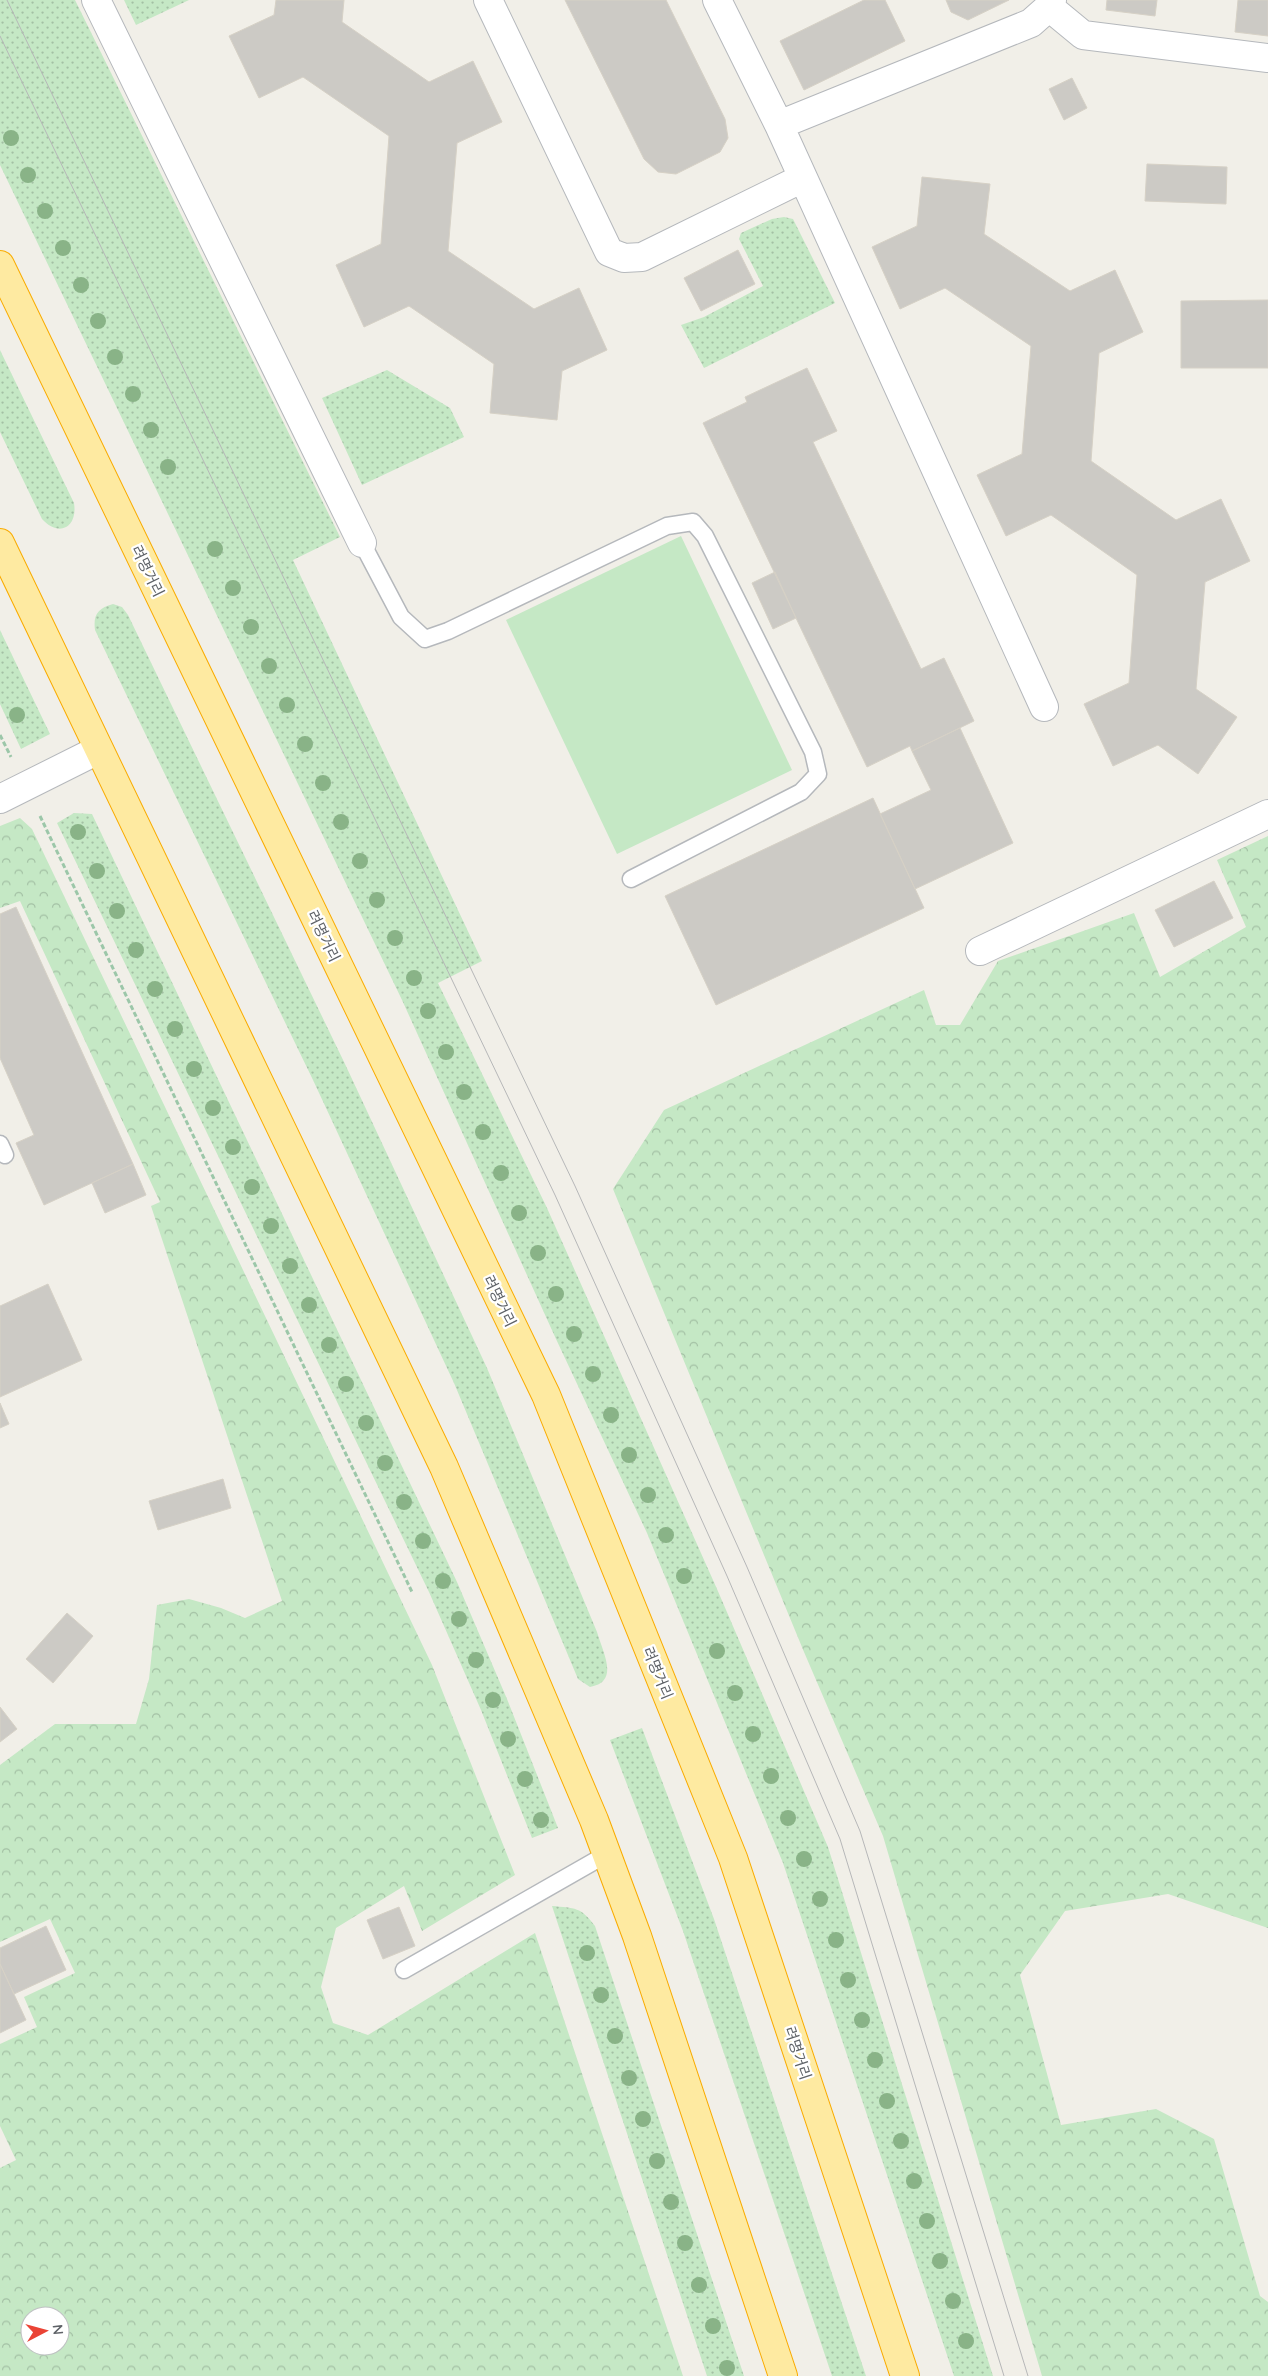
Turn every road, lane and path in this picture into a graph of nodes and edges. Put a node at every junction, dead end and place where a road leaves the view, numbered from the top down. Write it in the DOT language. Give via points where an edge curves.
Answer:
graph roads {
  1 [pos="96,0"];
  2 [pos="488,0"];
  3 [pos="717,0"];
  4 [pos="1050,3"];
  5 [pos="1268,58"];
  6 [pos="779,125"];
  7 [pos="803,178"];
  8 [pos="0,265"];
  9 [pos="0,543"];
  10 [pos="362,543"];
  11 [pos="1044,706"];
  12 [pos="0,735"];
  13 [pos="98,750"];
  14 [pos="25,786"];
  15 [pos="0,799"];
  16 [pos="1268,814"];
  17 [pos="631,879"];
  18 [pos="980,952"];
  19 [pos="412,1592"];
  20 [pos="607,1854"];
  21 [pos="404,1970"];
  22 [pos="783,2376"];
  23 [pos="905,2376"];
  1 -- 10 [label="street"];
  2 -- 7 [label="street" via="608,252 624,258 642,257"];
  3 -- 6 [label="street"];
  4 -- 5 [label="street" via="1083,35"];
  4 -- 6 [label="street" via="1031,23"];
  6 -- 7 [label="street"];
  7 -- 11 [label="street"];
  8 -- 23 [label="highway, 려명거리" via="546,1395 733,1858"];
  9 -- 13 [label="highway"];
  10 -- 17 [label="lane" via="402,617 425,639 667,526 693,522 705,536 813,752 818,774 801,792"];
  12 -- 14 [label="path"];
  13 -- 14 [label="street"];
  13 -- 20 [label="highway" via="444,1467"];
  14 -- 15 [label="street"];
  14 -- 19 [label="path"];
  16 -- 18 [label="street"];
  20 -- 21 [label="lane"];
  20 -- 22 [label="highway"];
}
